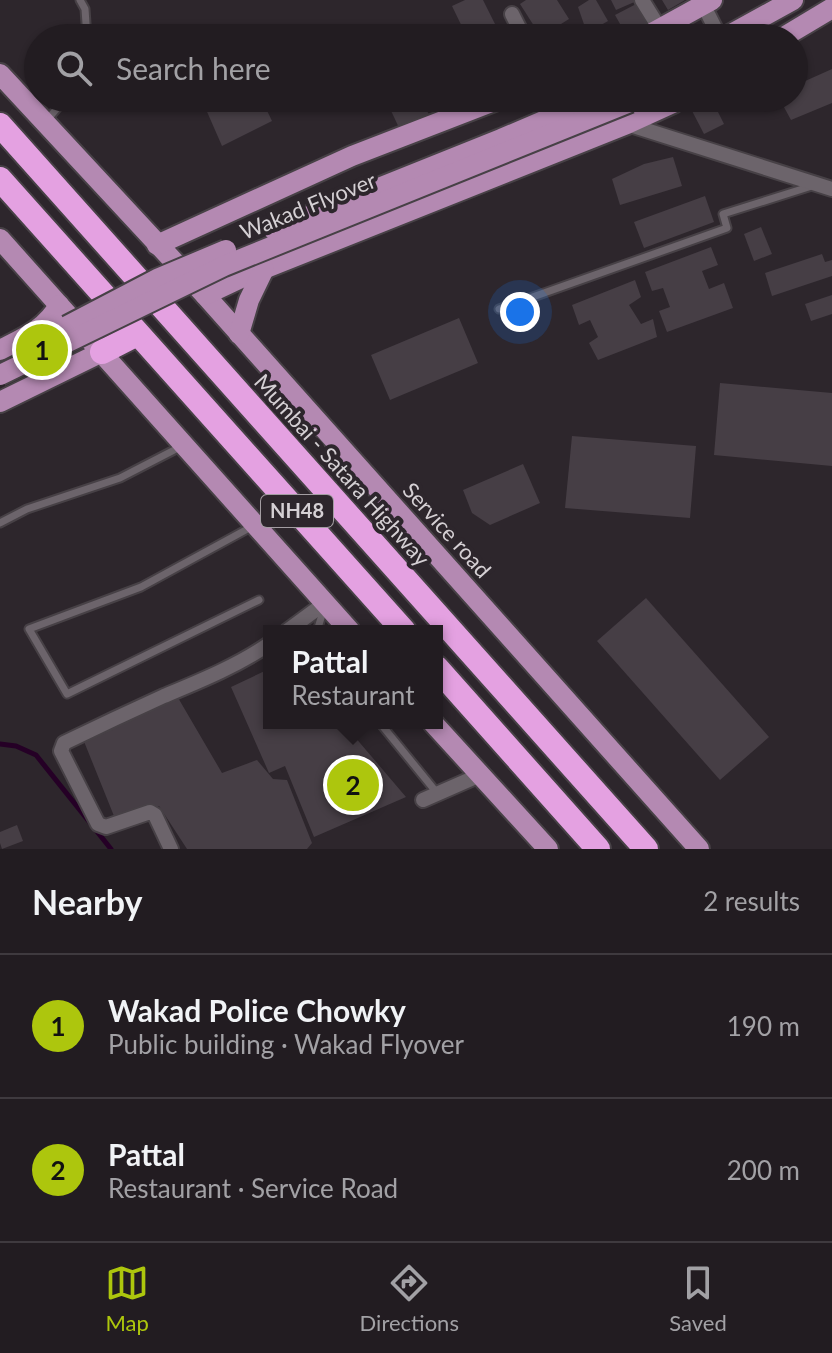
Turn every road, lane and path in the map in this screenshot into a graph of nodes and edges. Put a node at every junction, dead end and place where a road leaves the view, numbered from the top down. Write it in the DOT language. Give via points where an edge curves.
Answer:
graph roads {
  1 [pos="80,0"];
  2 [pos="642,0"];
  3 [pos="793,0"];
  4 [pos="705,2"];
  5 [pos="832,8"];
  6 [pos="512,14"];
  7 [pos="86,24"];
  8 [pos="517,24"];
  9 [pos="648,24"];
  10 [pos="668,24"];
  11 [pos="715,24"];
  12 [pos="748,24"];
  13 [pos="805,24"];
  14 [pos="0,74"];
  15 [pos="24,100"];
  16 [pos="35,112"];
  17 [pos="54,112"];
  18 [pos="466,112"];
  19 [pos="564,112"];
  20 [pos="605,112"];
  21 [pos="653,112"];
  22 [pos="45,123"];
  23 [pos="627,124"];
  24 [pos="0,125"];
  25 [pos="0,179"];
  26 [pos="825,187"];
  27 [pos="0,239"];
  28 [pos="157,245"];
  29 [pos="264,269"];
  30 [pos="205,295"];
  31 [pos="59,305"];
  32 [pos="499,309"];
  33 [pos="137,334"];
  34 [pos="239,334"];
  35 [pos="0,350"];
  36 [pos="102,352"];
  37 [pos="0,361"];
  38 [pos="0,375"];
  39 [pos="0,402"];
  40 [pos="184,445"];
  41 [pos="0,523"];
  42 [pos="255,525"];
  43 [pos="259,600"];
  44 [pos="325,603"];
  45 [pos="295,625"];
  46 [pos="319,625"];
  47 [pos="345,625"];
  48 [pos="399,625"];
  49 [pos="263,648"];
  50 [pos="443,675"];
  51 [pos="385,729"];
  52 [pos="438,729"];
  53 [pos="480,775"];
  54 [pos="437,793"];
  55 [pos="423,800"];
  56 [pos="171,849"];
  57 [pos="548,849"];
  58 [pos="598,849"];
  59 [pos="646,849"];
  60 [pos="699,849"];
  1 -- 7 [label="lane"];
  2 -- 9 [label="street"];
  3 -- 12 [label="main road"];
  4 -- 10 [label="main road"];
  4 -- 11 [label="street"];
  5 -- 13 [label="main road"];
  6 -- 8 [label="street"];
  14 -- 15 [label="main road, Service road"];
  16 -- 22 [label="main road, Service road"];
  17 -- 22 [label="lane"];
  18 -- 28 [label="main road" via="352,156"];
  19 -- 37 [label="main road, Wakad Flyover, bridge" via="157,279"];
  20 -- 38 [label="main road, Wakad Flyover, bridge" via="224,266"];
  21 -- 23 [label="main road"];
  22 -- 28 [label="main road, Service road"];
  23 -- 26 [label="street"];
  23 -- 29 [label="main road"];
  24 -- 59 [label="highway, Mumbai - Satara Highway / NH48"];
  25 -- 33 [label="highway, NH48"];
  26 -- 32 [label="lane" via="723,214 727,228"];
  27 -- 31 [label="main road"];
  28 -- 30 [label="main road, Service road"];
  29 -- 30 [label="main road"];
  29 -- 34 [label="main road"];
  30 -- 34 [label="main road, Service road"];
  31 -- 35 [label="main road" via="37,331"];
  31 -- 36 [label="main road"];
  33 -- 36 [label="highway"];
  33 -- 48 [label="highway, NH48"];
  34 -- 60 [label="main road, Service road"];
  36 -- 39 [label="main road"];
  36 -- 40 [label="main road"];
  40 -- 41 [label="lane" via="120,478"];
  40 -- 42 [label="main road"];
  42 -- 43 [label="lane" via="141,587 29,629 67,694"];
  42 -- 44 [label="main road"];
  44 -- 45 [label="street"];
  44 -- 46 [label="lane"];
  44 -- 47 [label="main road"];
  49 -- 56 [label="street" via="61,745 98,824 106,827 150,812"];
  50 -- 58 [label="highway"];
  51 -- 54 [label="lane"];
  52 -- 53 [label="main road"];
  53 -- 54 [label="street"];
  53 -- 57 [label="main road"];
  54 -- 55 [label="street"];
}
